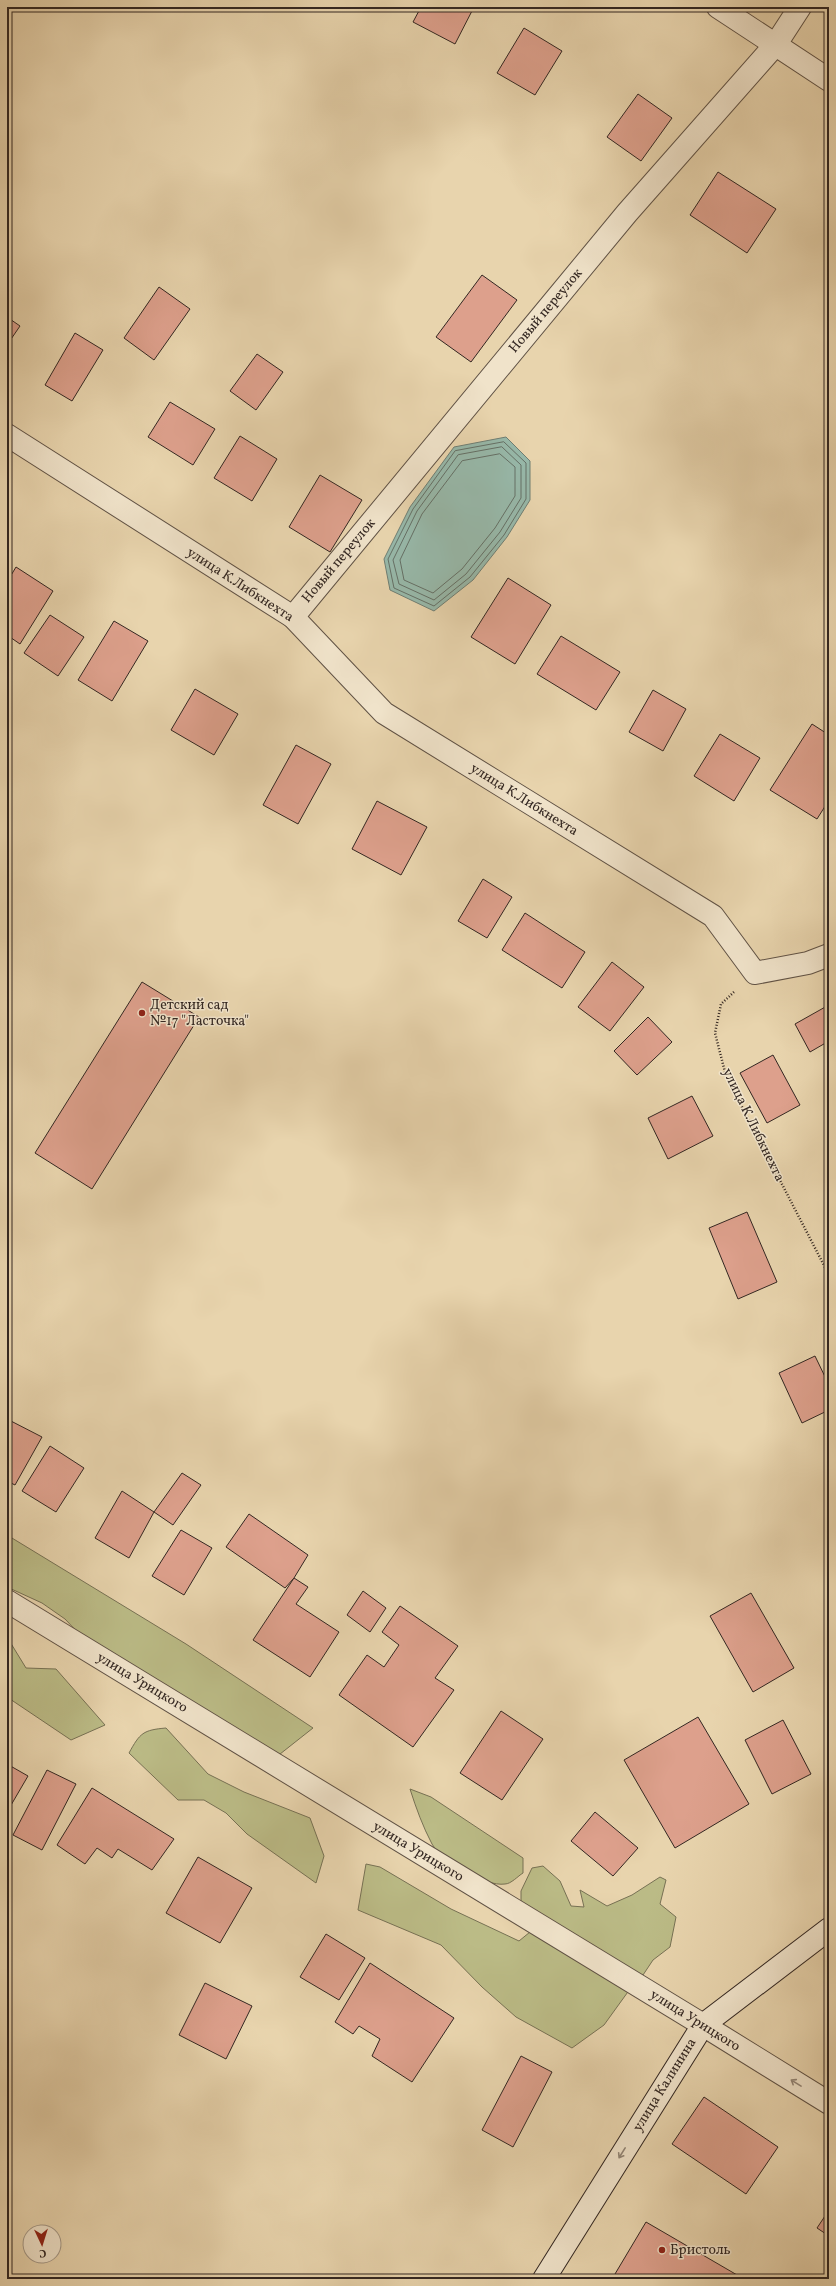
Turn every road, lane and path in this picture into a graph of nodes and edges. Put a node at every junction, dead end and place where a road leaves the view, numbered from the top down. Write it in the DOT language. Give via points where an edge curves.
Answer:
graph roads {
  1 [pos="718,7"];
  2 [pos="800,7"];
  3 [pos="776,44"];
  4 [pos="829,80"];
  5 [pos="7,435"];
  6 [pos="292,617"];
  7 [pos="829,955"];
  8 [pos="755,973"];
  9 [pos="829,1275"];
  10 [pos="7,1602"];
  11 [pos="829,1929"];
  12 [pos="702,2025"];
  13 [pos="829,2104"];
  14 [pos="544,2279"];
  1 -- 3 [label="street"];
  2 -- 3 [label="street, Новый переулок"];
  3 -- 4 [label="street"];
  3 -- 6 [label="street, Новый переулок" via="627,213"];
  5 -- 6 [label="street, улица К.Либкнехта"];
  6 -- 8 [label="street, улица К.Либкнехта" via="384,714 713,916"];
  7 -- 8 [label="street" via="808,963"];
  8 -- 9 [label="path, улица К.Либкнехта" via="721,1004 715,1033 726,1076"];
  10 -- 12 [label="street, улица Урицкого"];
  11 -- 12 [label="street, улица Калинина"];
  13 -- 12 [label="street, улица Урицкого, one-way"];
  12 -- 14 [label="street, улица Калинина, one-way"];
}
